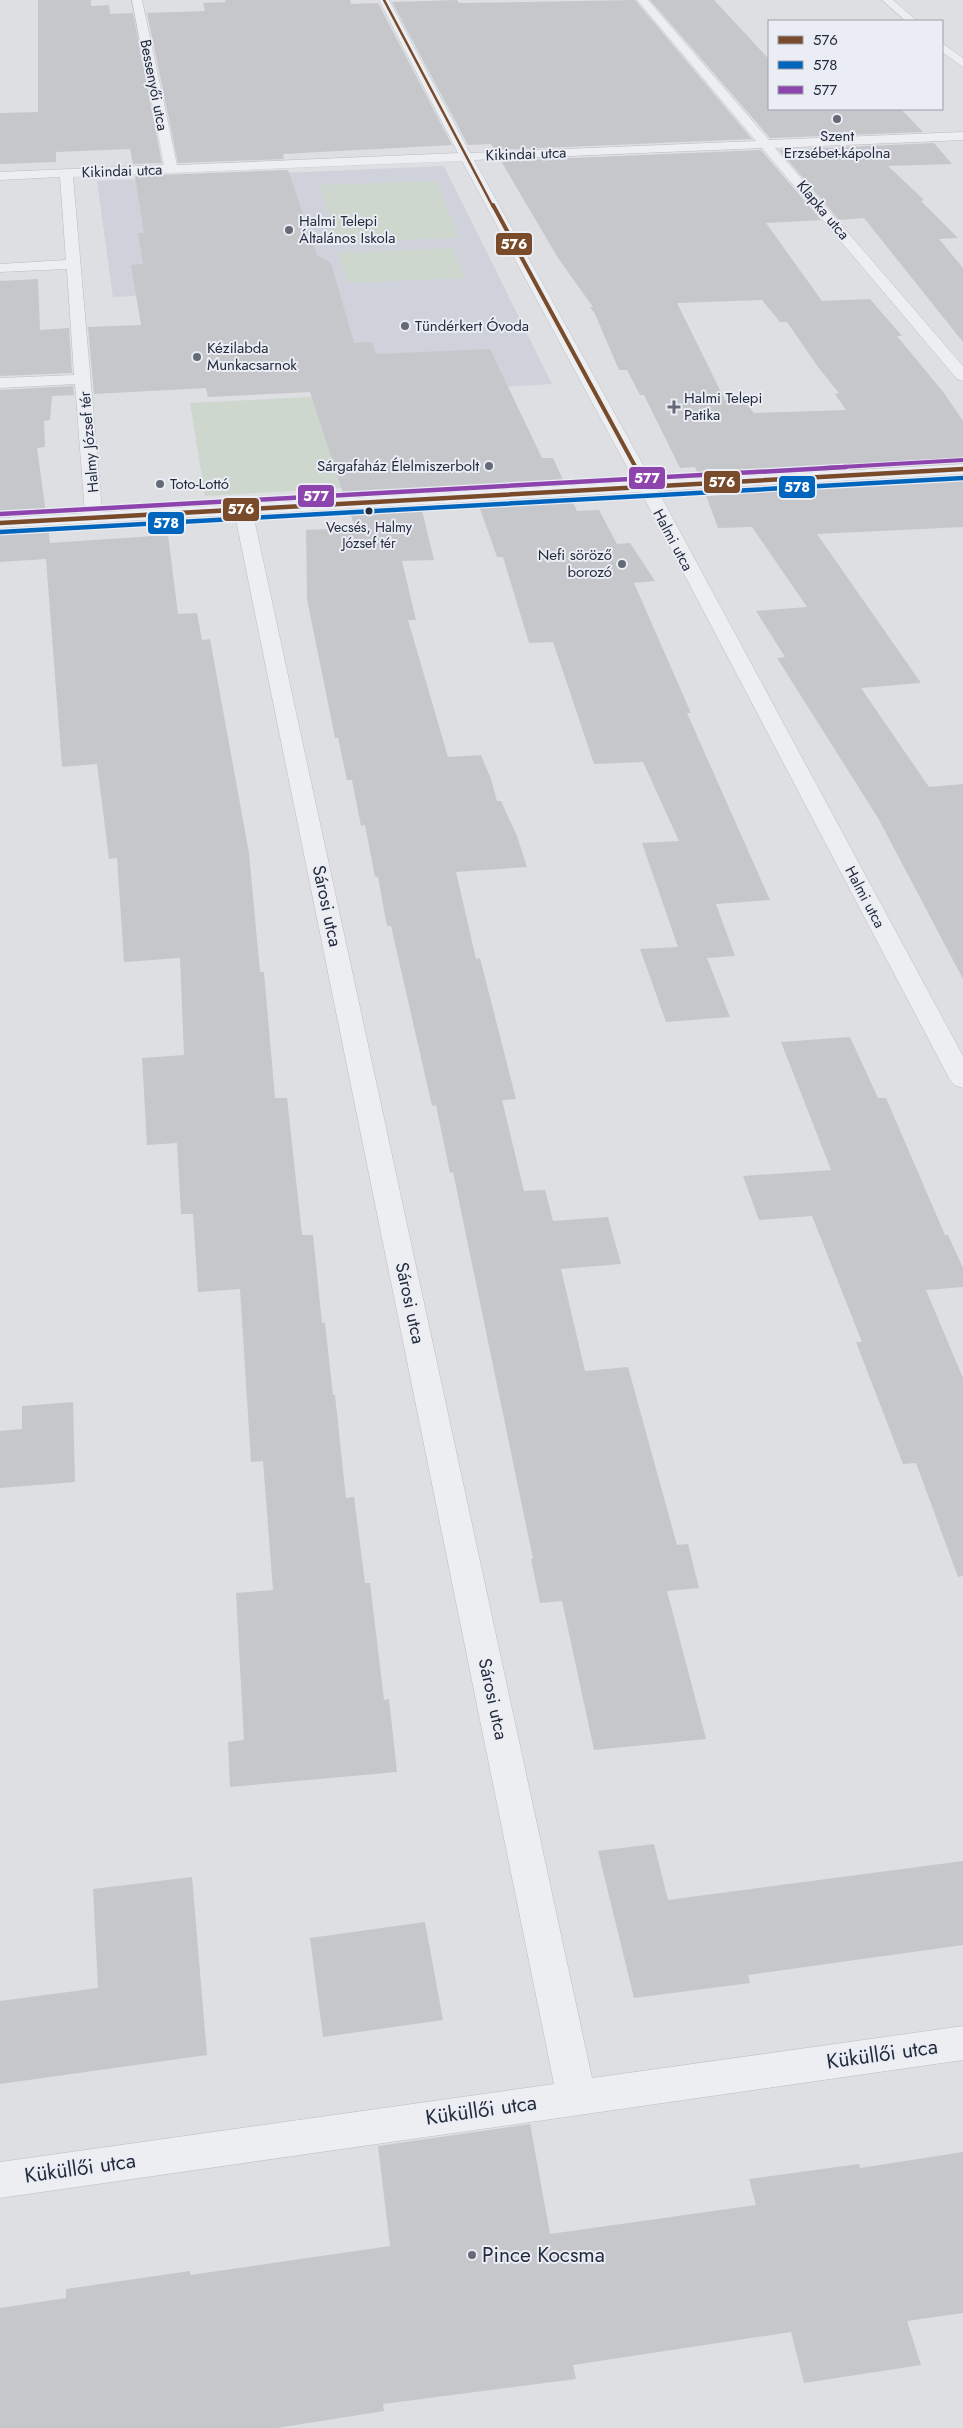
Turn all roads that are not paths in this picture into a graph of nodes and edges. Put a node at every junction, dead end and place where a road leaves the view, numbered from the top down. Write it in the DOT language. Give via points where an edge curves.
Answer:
graph roads {
  1 [pos="137,0"];
  2 [pos="384,0"];
  3 [pos="642,0"];
  4 [pos="887,0"];
  5 [pos="911,20"];
  6 [pos="943,47"];
  7 [pos="963,64"];
  8 [pos="963,136"];
  9 [pos="766,144"];
  10 [pos="466,157"];
  11 [pos="171,169"];
  12 [pos="66,174"];
  13 [pos="0,176"];
  14 [pos="73,264"];
  15 [pos="0,268"];
  16 [pos="963,376"];
  17 [pos="83,379"];
  18 [pos="0,383"];
  19 [pos="963,469"];
  20 [pos="646,486"];
  21 [pos="243,509"];
  22 [pos="94,518"];
  23 [pos="0,523"];
  24 [pos="963,1080"];
  25 [pos="963,2043"];
  26 [pos="576,2096"];
  27 [pos="0,2180"];
  1 -- 11 [label="street, Bessenyői utca"];
  2 -- 10 [label="street, Halmi utca"];
  3 -- 9 [label="street, Klapka utca"];
  4 -- 5 [label="street"];
  6 -- 7 [label="street"];
  8 -- 9 [label="street, Kikindai utca"];
  9 -- 10 [label="street, Kikindai utca"];
  9 -- 16 [label="street, Klapka utca"];
  10 -- 11 [label="street, Kikindai utca"];
  10 -- 20 [label="street, Halmi utca"];
  11 -- 12 [label="street, Kikindai utca"];
  12 -- 13 [label="street, Kikindai utca"];
  12 -- 14 [label="street, Halmy József tér"];
  14 -- 15 [label="street"];
  14 -- 17 [label="street, Halmy József tér"];
  17 -- 18 [label="street"];
  17 -- 22 [label="street, Halmy József tér"];
  19 -- 20 [label="street, Halmy József tér"];
  20 -- 21 [label="street, Halmy József tér"];
  20 -- 24 [label="street, Halmi utca"];
  21 -- 22 [label="street, Halmy József tér"];
  21 -- 26 [label="street, Sárosi utca"];
  22 -- 23 [label="street"];
  25 -- 26 [label="street, Küküllői utca"];
  26 -- 27 [label="street, Küküllői utca"];
}
